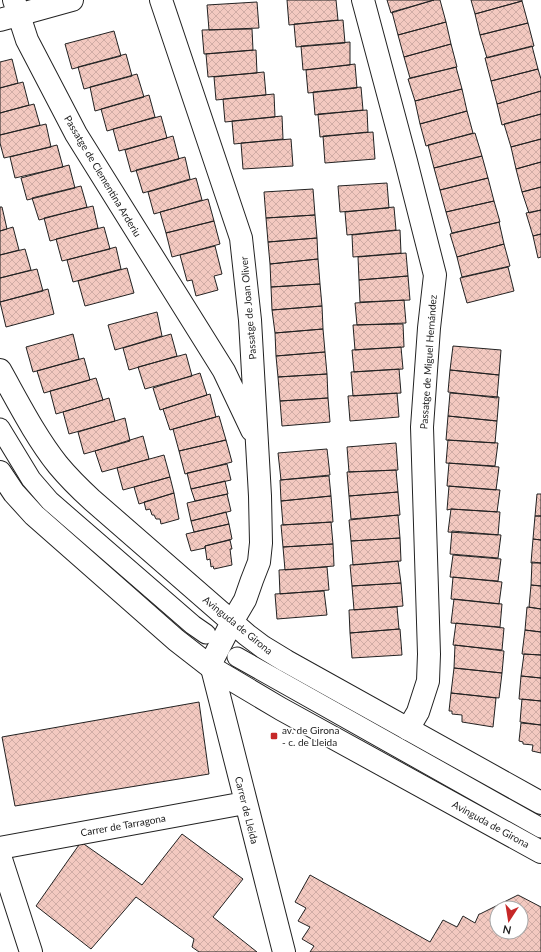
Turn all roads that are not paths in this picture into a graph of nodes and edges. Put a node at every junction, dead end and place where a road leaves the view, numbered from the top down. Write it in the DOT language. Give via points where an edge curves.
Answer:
graph roads {
  1 [pos="72,0"];
  2 [pos="161,0"];
  3 [pos="362,0"];
  4 [pos="11,12"];
  5 [pos="198,330"];
  6 [pos="252,346"];
  7 [pos="0,370"];
  8 [pos="0,428"];
  9 [pos="256,436"];
  10 [pos="0,472"];
  11 [pos="232,622"];
  12 [pos="206,634"];
  13 [pos="237,657"];
  14 [pos="212,668"];
  15 [pos="408,729"];
  16 [pos="541,803"];
  17 [pos="245,804"];
  18 [pos="541,828"];
  19 [pos="0,848"];
  20 [pos="541,852"];
  21 [pos="0,856"];
  22 [pos="31,952"];
  23 [pos="284,952"];
  1 -- 4 [label="street"];
  2 -- 6 [label="street, Passatge de Joan Oliver" via="241,238"];
  3 -- 15 [label="street, Passatge de Miguel Hernández" via="435,275 422,427 428,681 418,712"];
  4 -- 5 [label="street, Passatge de Clementina Arderiu" via="76,134"];
  5 -- 6 [label="street, Passatge de Clementina Arderiu" via="217,349 230,357 244,356"];
  5 -- 9 [label="street, Passatge de Clementina Arderiu" via="224,371"];
  6 -- 9 [label="street, Passatge de Joan Oliver"];
  7 -- 11 [label="street, Avinguda de Girona" via="41,440 74,483"];
  8 -- 12 [label="street" via="30,479 50,501"];
  9 -- 11 [label="street, Passatge de Joan Oliver" via="261,543 259,562 245,600"];
  10 -- 14 [label="street, Avinguda de Girona" via="14,493 34,515 176,640"];
  11 -- 14 [label="street, Passatge de Joan Oliver" via="213,659"];
  11 -- 15 [label="street, Avinguda de Girona" via="274,654"];
  13 -- 18 [label="street"];
  14 -- 17 [label="street, Carrer de Lleida"];
  14 -- 20 [label="street, Avinguda de Girona" via="281,709"];
  15 -- 16 [label="street, Avinguda de Girona"];
  17 -- 19 [label="street, Carrer de Tarragona"];
  17 -- 23 [label="street, Carrer de Lleida"];
  21 -- 22 [label="street"];
}
